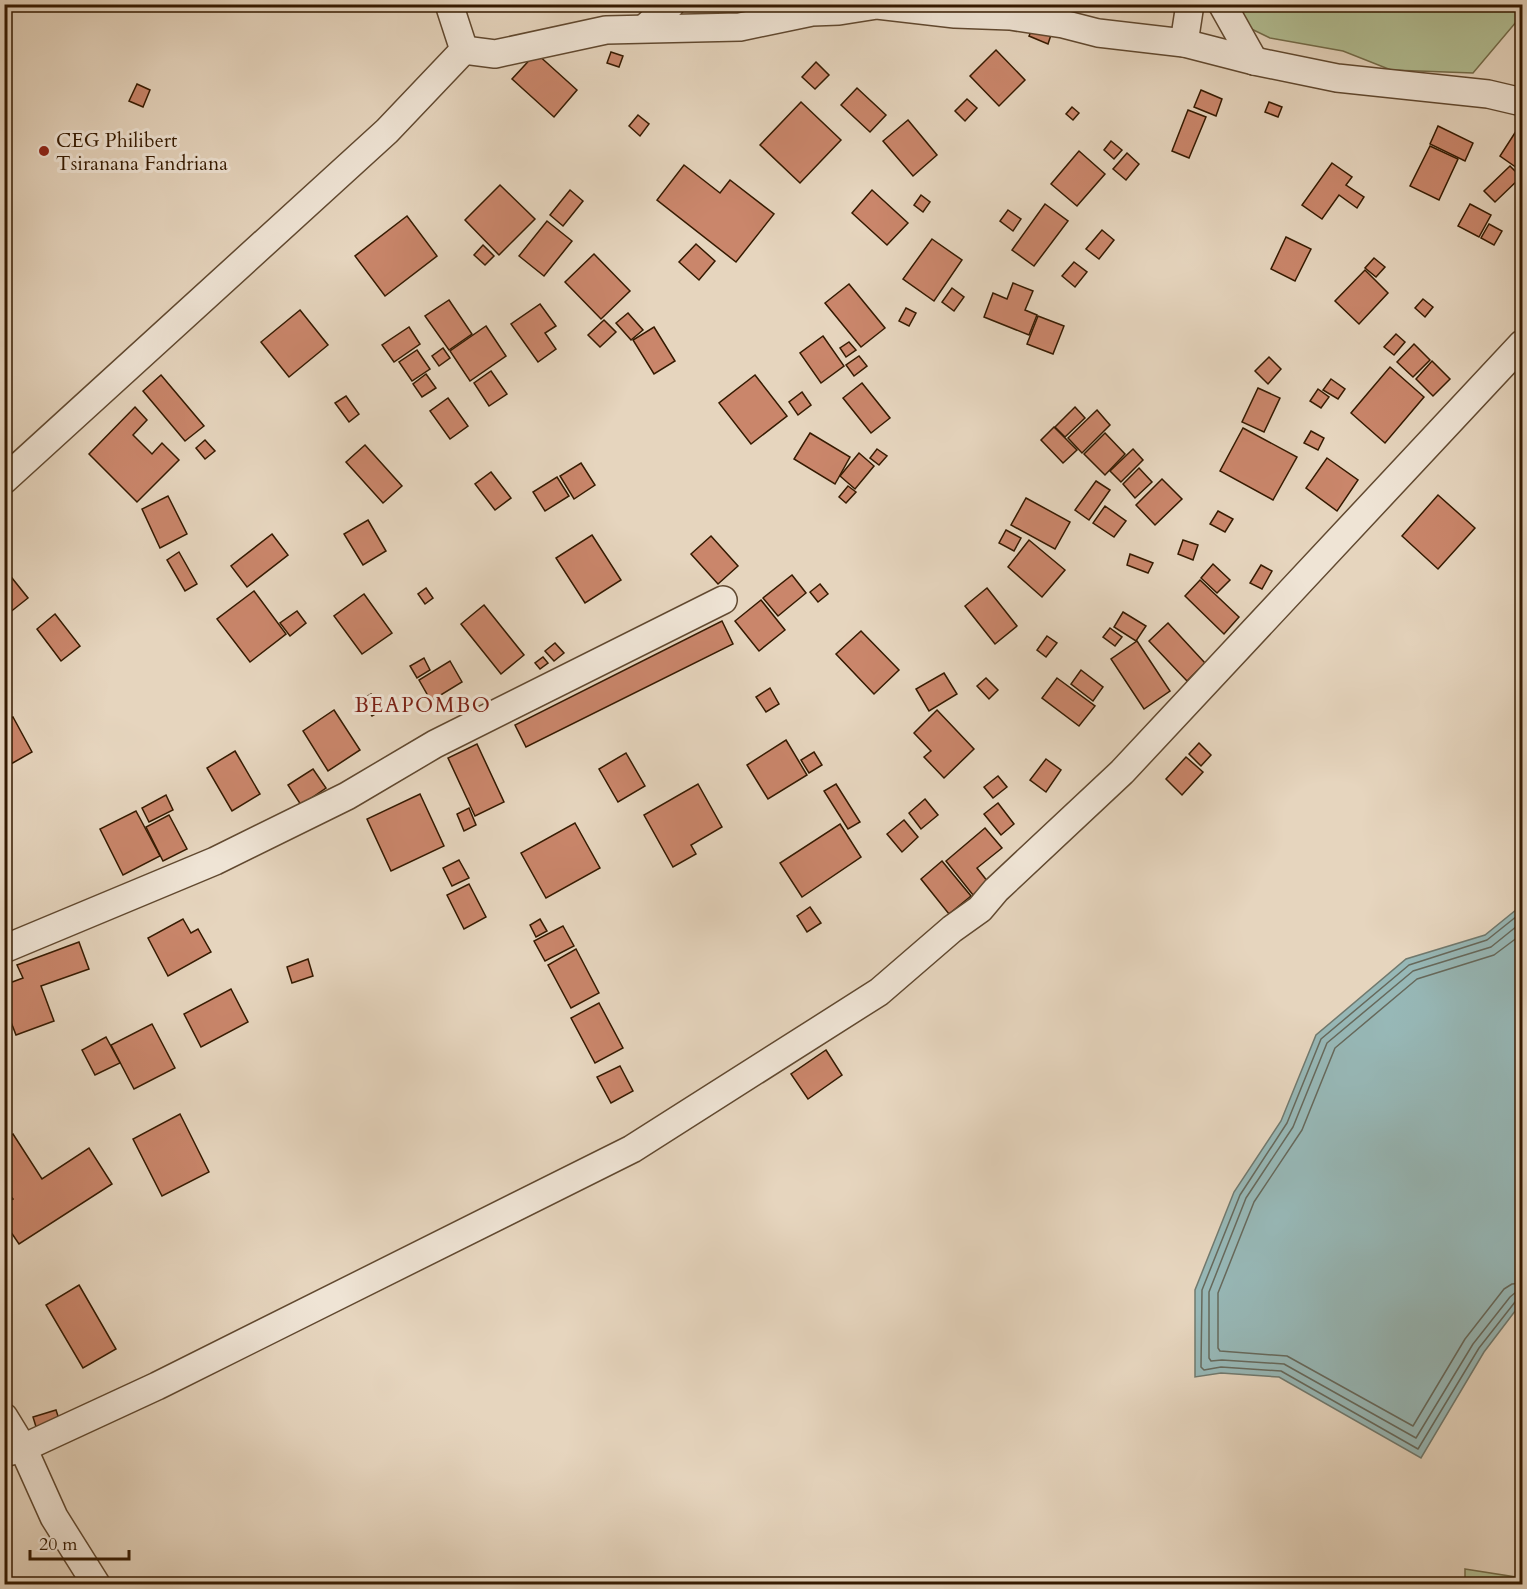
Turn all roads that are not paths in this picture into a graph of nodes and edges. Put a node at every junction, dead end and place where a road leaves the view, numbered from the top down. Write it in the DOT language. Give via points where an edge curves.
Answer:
graph roads {
  1 [pos="449,4"];
  2 [pos="671,4"];
  3 [pos="1190,4"];
  4 [pos="1222,4"];
  5 [pos="645,28"];
  6 [pos="1184,43"];
  7 [pos="464,50"];
  8 [pos="1254,61"];
  9 [pos="1522,102"];
  10 [pos="1522,344"];
  11 [pos="4,480"];
  12 [pos="723,600"];
  13 [pos="4,949"];
  14 [pos="4,1417"];
  15 [pos="14,1450"];
  16 [pos="96,1584"];
  1 -- 7 [label="street"];
  2 -- 5 [label="street"];
  3 -- 6 [label="street"];
  4 -- 8 [label="street"];
  5 -- 6 [label="street" via="740,27 812,12 877,5 1010,16 1098,33"];
  5 -- 7 [label="street" via="606,30 495,54"];
  6 -- 8 [label="street"];
  7 -- 11 [label="street" via="387,131"];
  8 -- 9 [label="street" via="1337,78 1488,94"];
  10 -- 15 [label="street" via="1122,772 980,909 879,992 632,1149 157,1386"];
  12 -- 13 [label="street" via="435,744 347,796 215,861"];
  14 -- 15 [label="street"];
  15 -- 16 [label="street"];
}
